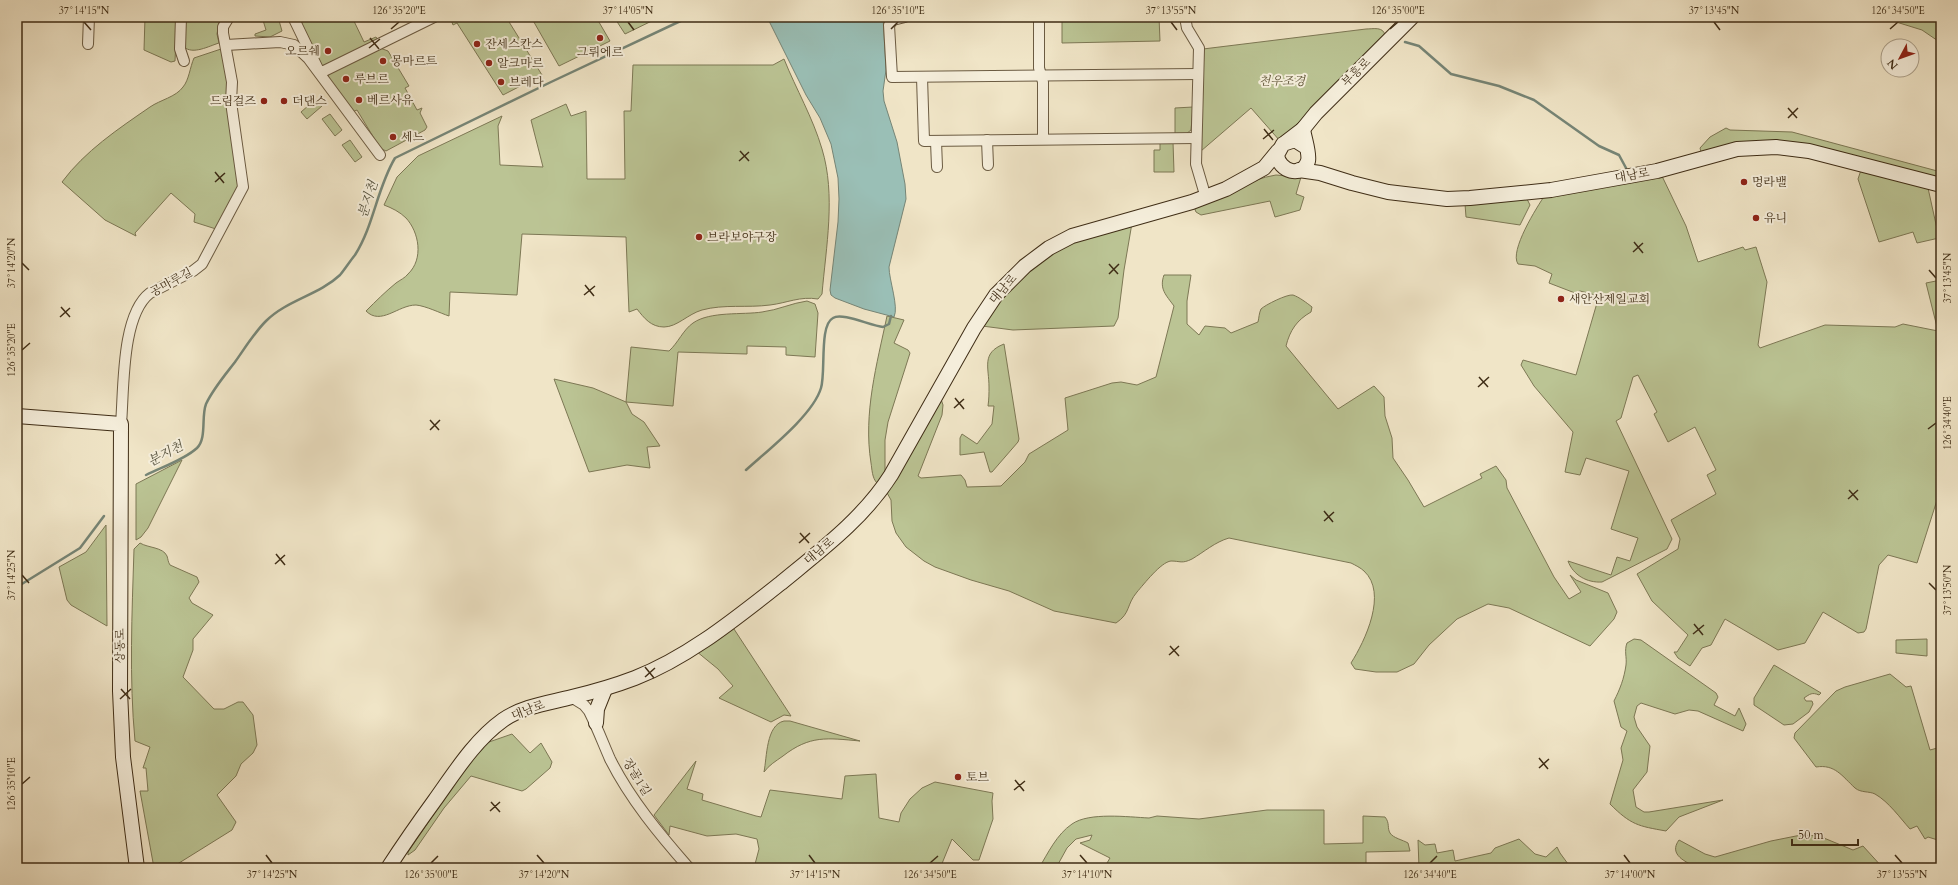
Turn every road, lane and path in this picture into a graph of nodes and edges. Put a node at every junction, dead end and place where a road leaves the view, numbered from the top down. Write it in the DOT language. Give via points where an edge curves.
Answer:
graph roads {
  1 [pos="89,17"];
  2 [pos="181,17"];
  3 [pos="229,17"];
  4 [pos="293,17"];
  5 [pos="434,17"];
  6 [pos="904,17"];
  7 [pos="1038,17"];
  8 [pos="1185,17"];
  9 [pos="1412,17"];
  10 [pos="88,44"];
  11 [pos="226,45"];
  12 [pos="184,61"];
  13 [pos="320,73"];
  14 [pos="1198,74"];
  15 [pos="1041,75"];
  16 [pos="922,77"];
  17 [pos="1303,129"];
  18 [pos="1196,138"];
  19 [pos="1043,139"];
  20 [pos="936,140"];
  21 [pos="987,140"];
  22 [pos="1282,146"];
  23 [pos="1307,151"];
  24 [pos="380,155"];
  25 [pos="988,166"];
  26 [pos="936,167"];
  27 [pos="1264,168"];
  28 [pos="1292,170"];
  29 [pos="1320,173"];
  30 [pos="1941,185"];
  31 [pos="1206,198"];
  32 [pos="17,416"];
  33 [pos="122,424"];
  34 [pos="605,689"];
  35 [pos="571,698"];
  36 [pos="596,723"];
  37 [pos="137,868"];
  38 [pos="388,868"];
  39 [pos="690,868"];
  1 -- 10 [label="street"];
  2 -- 12 [label="street" via="180,49"];
  3 -- 11 [label="street, 공마루길" via="223,27"];
  4 -- 13 [label="street"];
  5 -- 13 [label="street"];
  6 -- 16 [label="street" via="893,20 889,25 892,77"];
  7 -- 15 [label="street"];
  8 -- 14 [label="street" via="1189,34 1199,48"];
  9 -- 17 [label="street, 부흥로"];
  11 -- 13 [label="street" via="287,43 300,50"];
  11 -- 33 [label="street, 공마루길" via="243,187 202,264 150,293 137,308 125,356"];
  13 -- 24 [label="street"];
  14 -- 15 [label="street"];
  14 -- 18 [label="street"];
  15 -- 16 [label="street"];
  15 -- 19 [label="street"];
  16 -- 20 [label="street" via="924,141"];
  17 -- 22 [label="street, 부흥로"];
  17 -- 23 [label="street"];
  18 -- 19 [label="street"];
  18 -- 31 [label="street" via="1196,164"];
  19 -- 21 [label="street"];
  20 -- 21 [label="street"];
  20 -- 26 [label="street"];
  21 -- 25 [label="street"];
  22 -- 23 [label="street" via="1295,140"];
  22 -- 27 [label="street, 부흥로"];
  22 -- 28 [label="street" via="1279,164"];
  23 -- 28 [label="street" via="1306,164"];
  23 -- 29 [label="street"];
  27 -- 28 [label="street, 대남로"];
  27 -- 31 [label="street, 대남로"];
  28 -- 29 [label="street, 대남로"];
  29 -- 30 [label="street, 대남로" via="1388,192 1447,200 1551,190 1658,171 1737,149 1776,146 1809,151"];
  31 -- 34 [label="street, 대남로" via="1081,233 1056,244 1029,263 1002,288 980,317 895,469 881,491 857,517 818,553 686,653 658,668"];
  32 -- 33 [label="street"];
  33 -- 37 [label="street, 상동로" via="120,691 123,757"];
  34 -- 35 [label="street, 대남로"];
  34 -- 36 [label="street" via="597,709"];
  35 -- 36 [label="street, 장골1길" via="584,705"];
  35 -- 38 [label="street, 대남로" via="530,708 512,715 493,728 464,759"];
  36 -- 39 [label="street, 장골1길" via="611,759 636,801"];
}
